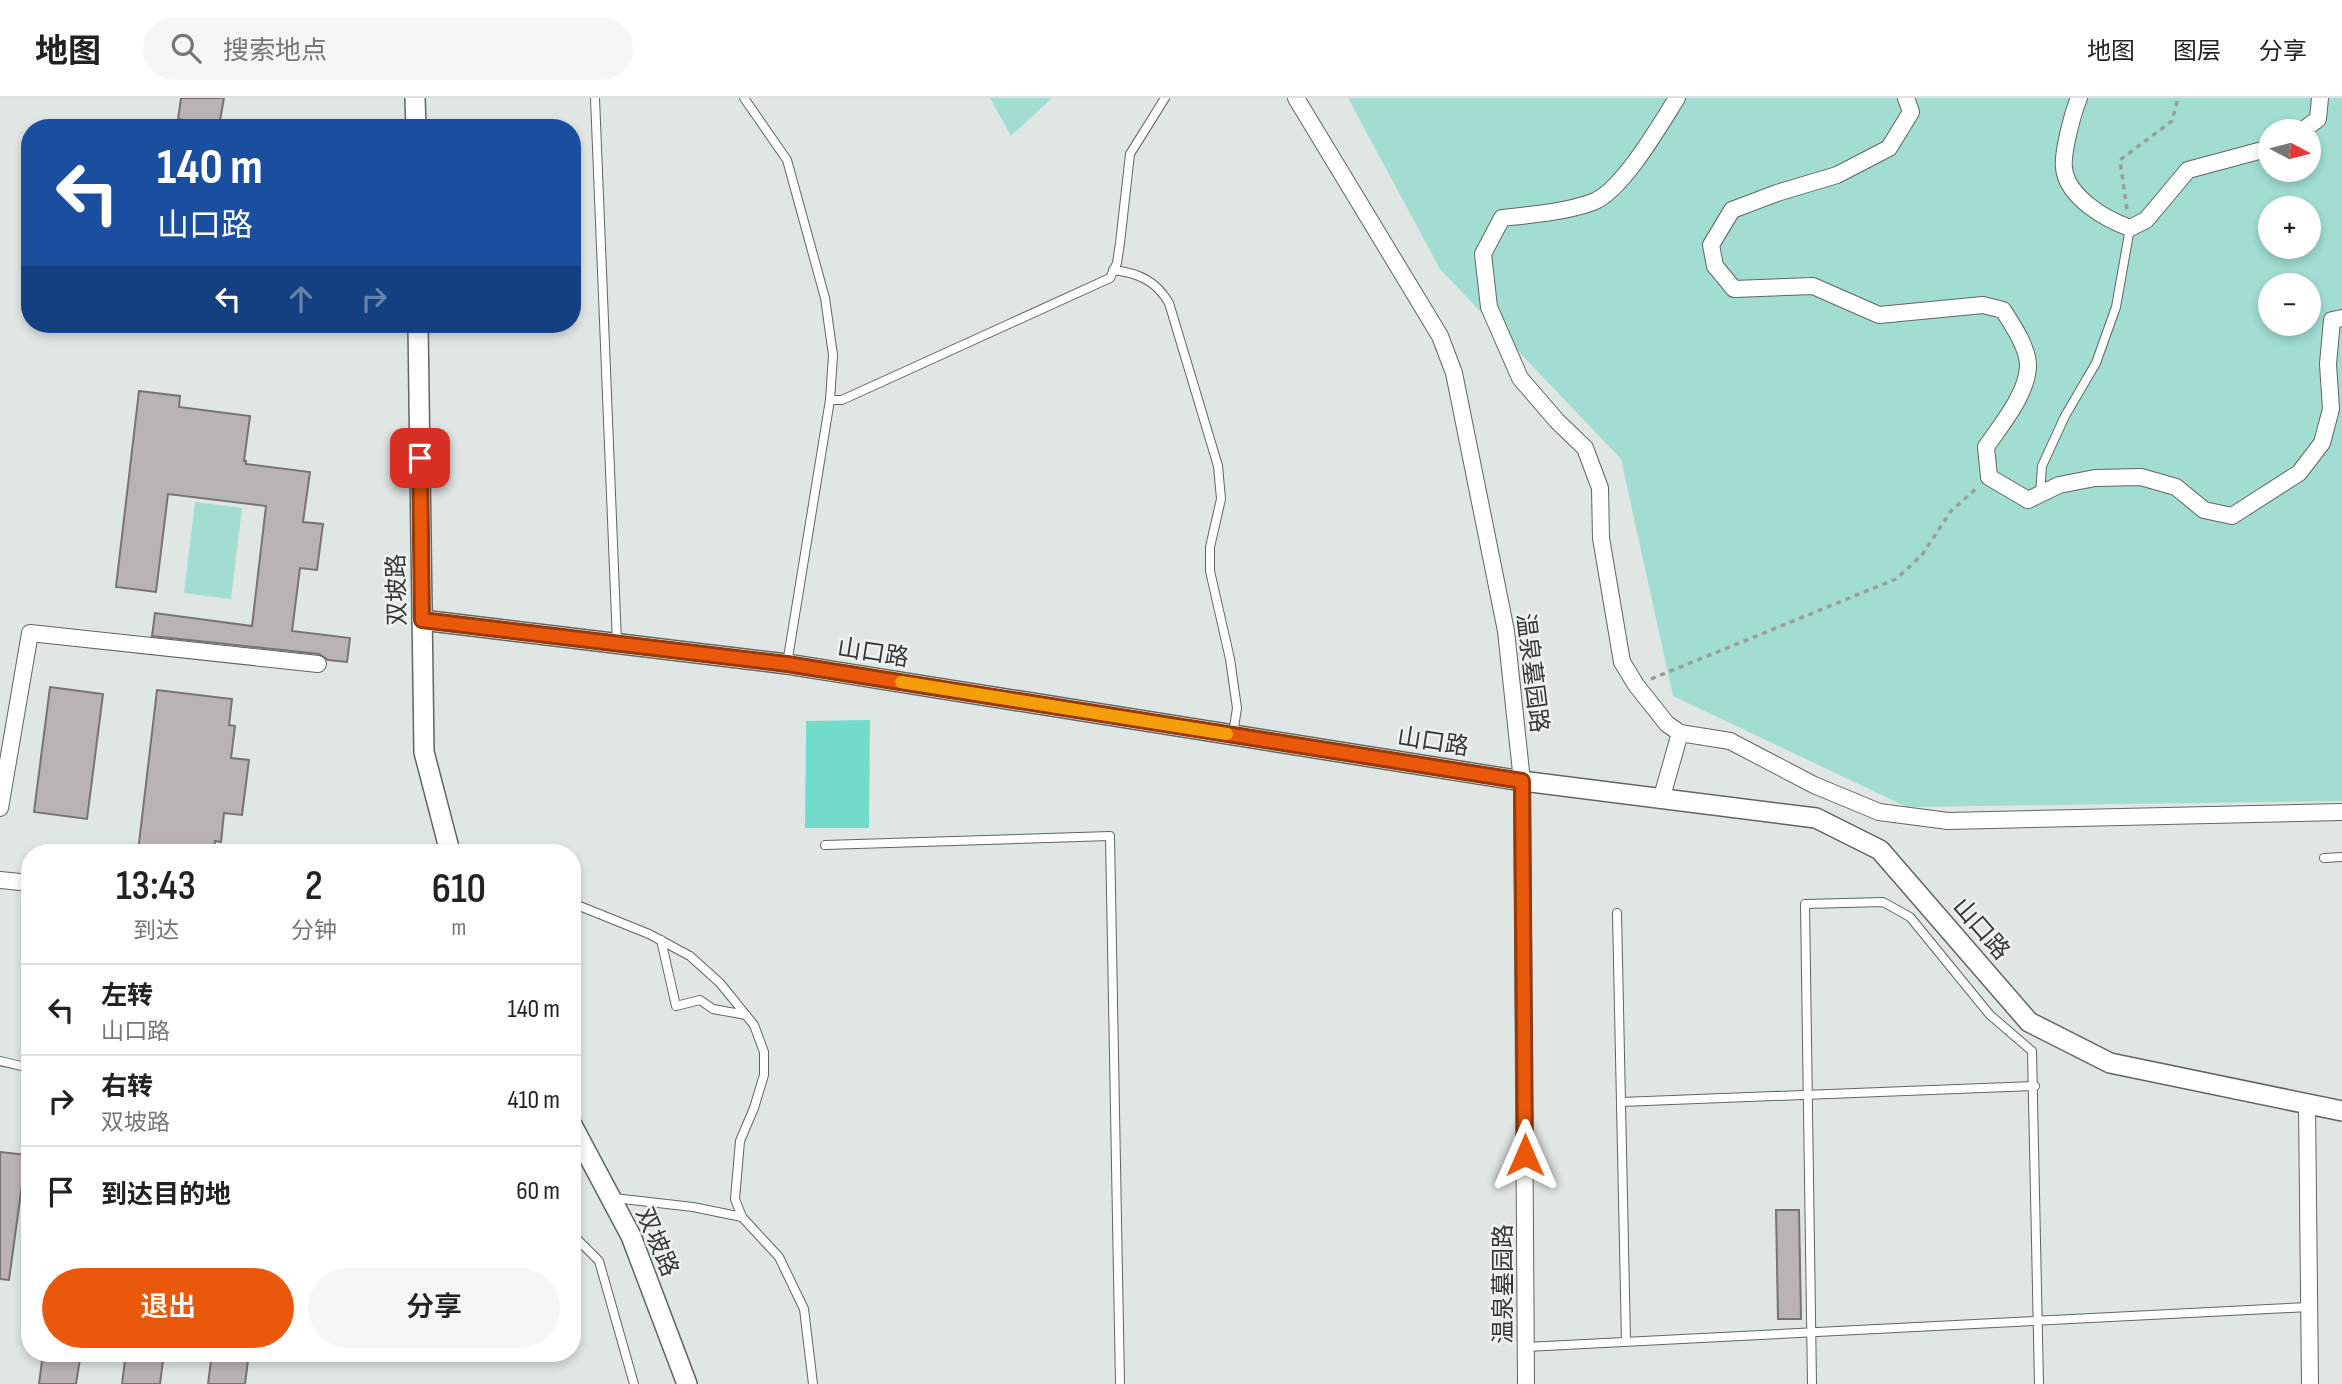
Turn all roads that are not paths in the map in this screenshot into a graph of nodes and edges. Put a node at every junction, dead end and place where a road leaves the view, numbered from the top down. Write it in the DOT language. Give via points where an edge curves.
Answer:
graph roads {
  1 [pos="415,98"];
  2 [pos="595,98"];
  3 [pos="744,98"];
  4 [pos="1165,98"];
  5 [pos="1296,98"];
  6 [pos="1677,98"];
  7 [pos="1906,98"];
  8 [pos="2078,98"];
  9 [pos="2320,98"];
  10 [pos="416,119"];
  11 [pos="2317,119"];
  12 [pos="2258,152"];
  13 [pos="2130,228"];
  14 [pos="1113,270"];
  15 [pos="2342,318"];
  16 [pos="418,333"];
  17 [pos="830,400"];
  18 [pos="2040,494"];
  19 [pos="422,620"];
  20 [pos="617,643"];
  21 [pos="318,664"];
  22 [pos="787,664"];
  23 [pos="1680,733"];
  24 [pos="1233,735"];
  25 [pos="1522,781"];
  26 [pos="1661,800"];
  27 [pos="0,808"];
  28 [pos="2342,812"];
  29 [pos="448,844"];
  30 [pos="825,845"];
  31 [pos="2342,857"];
  32 [pos="2324,858"];
  33 [pos="0,880"];
  34 [pos="21,882"];
  35 [pos="581,907"];
  36 [pos="1617,913"];
  37 [pos="661,940"];
  38 [pos="746,1015"];
  39 [pos="0,1060"];
  40 [pos="21,1066"];
  41 [pos="2035,1086"];
  42 [pos="1807,1095"];
  43 [pos="1621,1102"];
  44 [pos="2307,1105"];
  45 [pos="2342,1111"];
  46 [pos="581,1142"];
  47 [pos="611,1198"];
  48 [pos="742,1217"];
  49 [pos="581,1243"];
  50 [pos="2308,1307"];
  51 [pos="2039,1320"];
  52 [pos="1812,1333"];
  53 [pos="1626,1341"];
  54 [pos="1526,1347"];
  55 [pos="634,1384"];
  56 [pos="687,1384"];
  57 [pos="813,1384"];
  58 [pos="1120,1384"];
  59 [pos="1526,1384"];
  60 [pos="1812,1384"];
  61 [pos="2039,1384"];
  62 [pos="2310,1384"];
  1 -- 10 [label="street"];
  2 -- 20 [label="lane"];
  3 -- 17 [label="lane" via="786,160 801,209 825,298 833,355"];
  4 -- 14 [label="lane" via="1130,154"];
  5 -- 25 [label="street, 温泉墓园路" via="1440,336 1454,373 1506,631"];
  6 -- 23 [label="street" via="1618,184 1594,202 1502,218 1483,254 1489,307 1520,379 1585,448 1600,488 1601,538 1622,662 1667,724"];
  7 -- 18 [label="street" via="1911,112 1889,148 1836,176 1732,211 1711,245 1715,267 1734,289 1814,286 1880,315 1983,305 2003,310 2019,334 2028,364 2018,401 1986,447 1989,477 2028,500"];
  8 -- 13 [label="street" via="2064,168 2072,187 2095,212"];
  9 -- 11 [label="street"];
  12 -- 13 [label="street" via="2188,170 2146,220"];
  13 -- 18 [label="lane" via="2116,307 2096,363 2042,466"];
  14 -- 17 [label="lane" via="1110,278 1093,286 842,400"];
  14 -- 24 [label="lane" via="1130,272 1159,287 1169,303 1218,466 1221,499 1210,547 1210,571 1237,708"];
  15 -- 18 [label="street" via="2332,320 2331,408 2322,443 2299,473 2232,516 2204,510 2176,487 2141,477 2095,478"];
  16 -- 19 [label="street, 双坡路"];
  17 -- 22 [label="lane"];
  19 -- 20 [label="street, 山口路"];
  19 -- 29 [label="street, 双坡路" via="424,752"];
  20 -- 22 [label="street, 山口路"];
  21 -- 27 [label="street" via="30,633"];
  22 -- 24 [label="street, 山口路"];
  23 -- 26 [label="street"];
  23 -- 28 [label="street" via="1730,741 1879,813 1948,821"];
  24 -- 25 [label="street, 山口路"];
  25 -- 26 [label="street, 山口路"];
  25 -- 54 [label="street, 温泉墓园路"];
  26 -- 44 [label="street, 山口路" via="1816,818 1880,850 2029,1022 2110,1063"];
  30 -- 58 [label="lane" via="1110,836"];
  31 -- 32 [label="lane"];
  33 -- 34 [label="street"];
  35 -- 37 [label="lane"];
  36 -- 43 [label="lane"];
  37 -- 38 [label="lane" via="690,956"];
  37 -- 38 [label="lane" via="676,1006 699,1000 713,1009"];
  38 -- 48 [label="lane" via="764,1052 764,1074 740,1142 735,1199"];
  39 -- 40 [label="lane"];
  41 -- 42 [label="lane"];
  41 -- 42 [label="lane" via="2032,1051 1990,1016 1910,917 1883,902 1805,904"];
  41 -- 51 [label="lane"];
  42 -- 43 [label="lane"];
  42 -- 52 [label="lane"];
  43 -- 53 [label="lane"];
  44 -- 45 [label="street, 山口路"];
  44 -- 50 [label="street"];
  46 -- 47 [label="street, 双坡路"];
  47 -- 48 [label="lane"];
  47 -- 56 [label="street, 双坡路" via="631,1236"];
  48 -- 57 [label="lane" via="779,1257 804,1308"];
  49 -- 55 [label="lane" via="599,1261"];
  50 -- 51 [label="lane"];
  50 -- 62 [label="street"];
  51 -- 52 [label="lane"];
  51 -- 61 [label="lane"];
  52 -- 53 [label="lane"];
  52 -- 60 [label="lane"];
  53 -- 54 [label="lane"];
  54 -- 59 [label="street, 温泉墓园路"];
}
